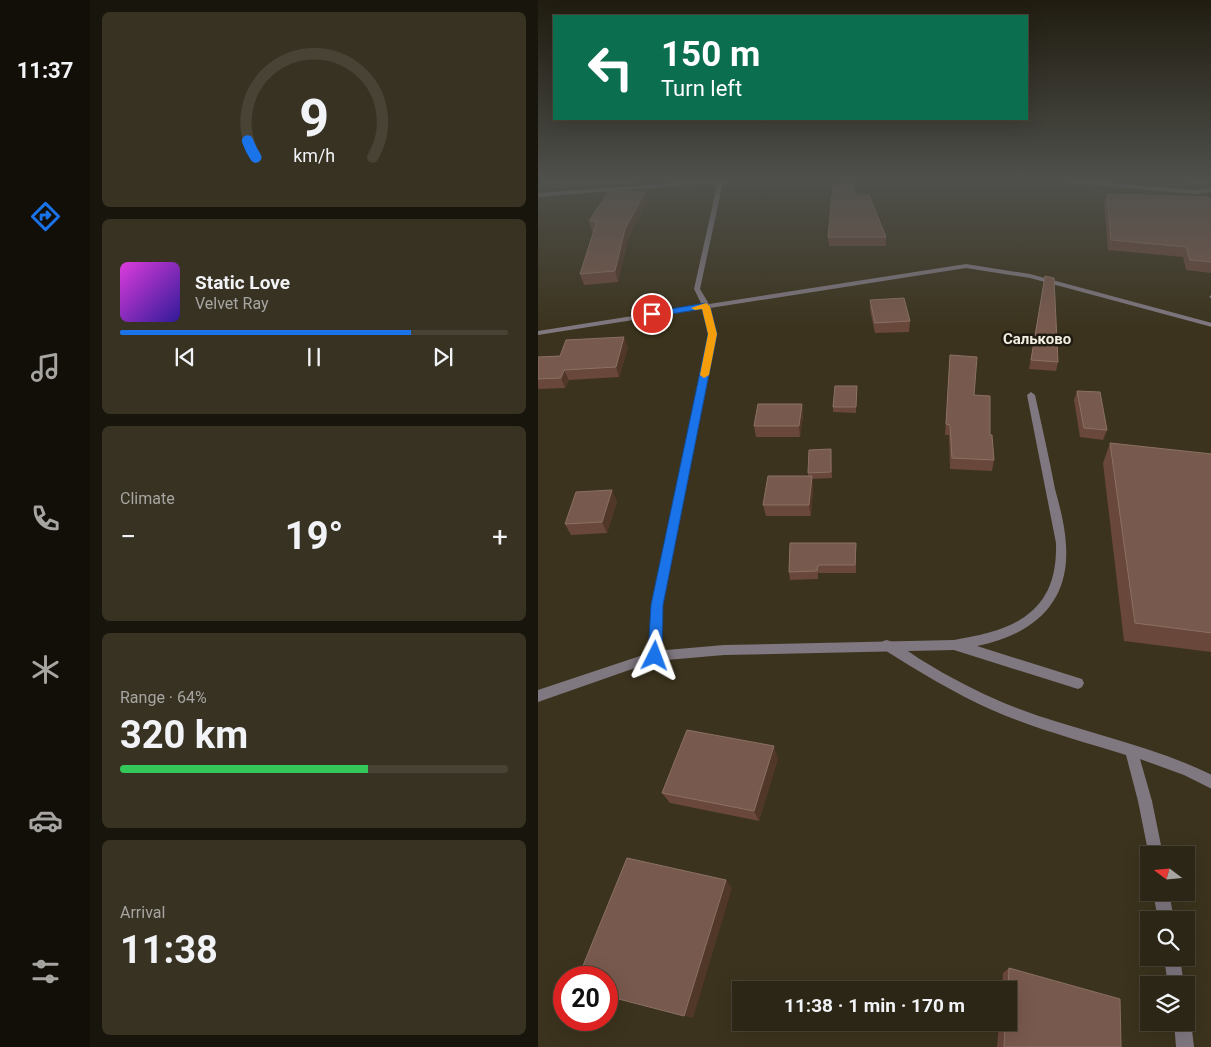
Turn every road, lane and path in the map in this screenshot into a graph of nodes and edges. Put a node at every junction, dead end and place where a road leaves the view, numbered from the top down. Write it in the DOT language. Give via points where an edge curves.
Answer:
graph roads {
  1 [pos="710,230"];
  2 [pos="706,306"];
  3 [pos="1212,325"];
  4 [pos="538,333"];
  5 [pos="1031,395"];
  6 [pos="954,644"];
  7 [pos="887,645"];
  8 [pos="655,656"];
  9 [pos="1078,683"];
  10 [pos="538,696"];
  11 [pos="1130,750"];
  12 [pos="1212,782"];
  13 [pos="1154,846"];
  14 [pos="1183,1031"];
  15 [pos="1185,1047"];
  1 -- 2 [label="street" via="697,289"];
  2 -- 3 [label="street" via="966,266 1030,276"];
  2 -- 4 [label="street"];
  2 -- 8 [label="street" via="712,334 657,605"];
  5 -- 6 [label="street" via="1060,532 1061,559 1056,586 1050,601 1034,618 1013,630 988,640"];
  6 -- 7 [label="street"];
  6 -- 9 [label="street"];
  7 -- 8 [label="street" via="724,650"];
  7 -- 11 [label="street" via="943,679 1015,714"];
  8 -- 10 [label="street"];
  11 -- 12 [label="street"];
  11 -- 13 [label="street"];
  14 -- 15 [label="street"];
}
